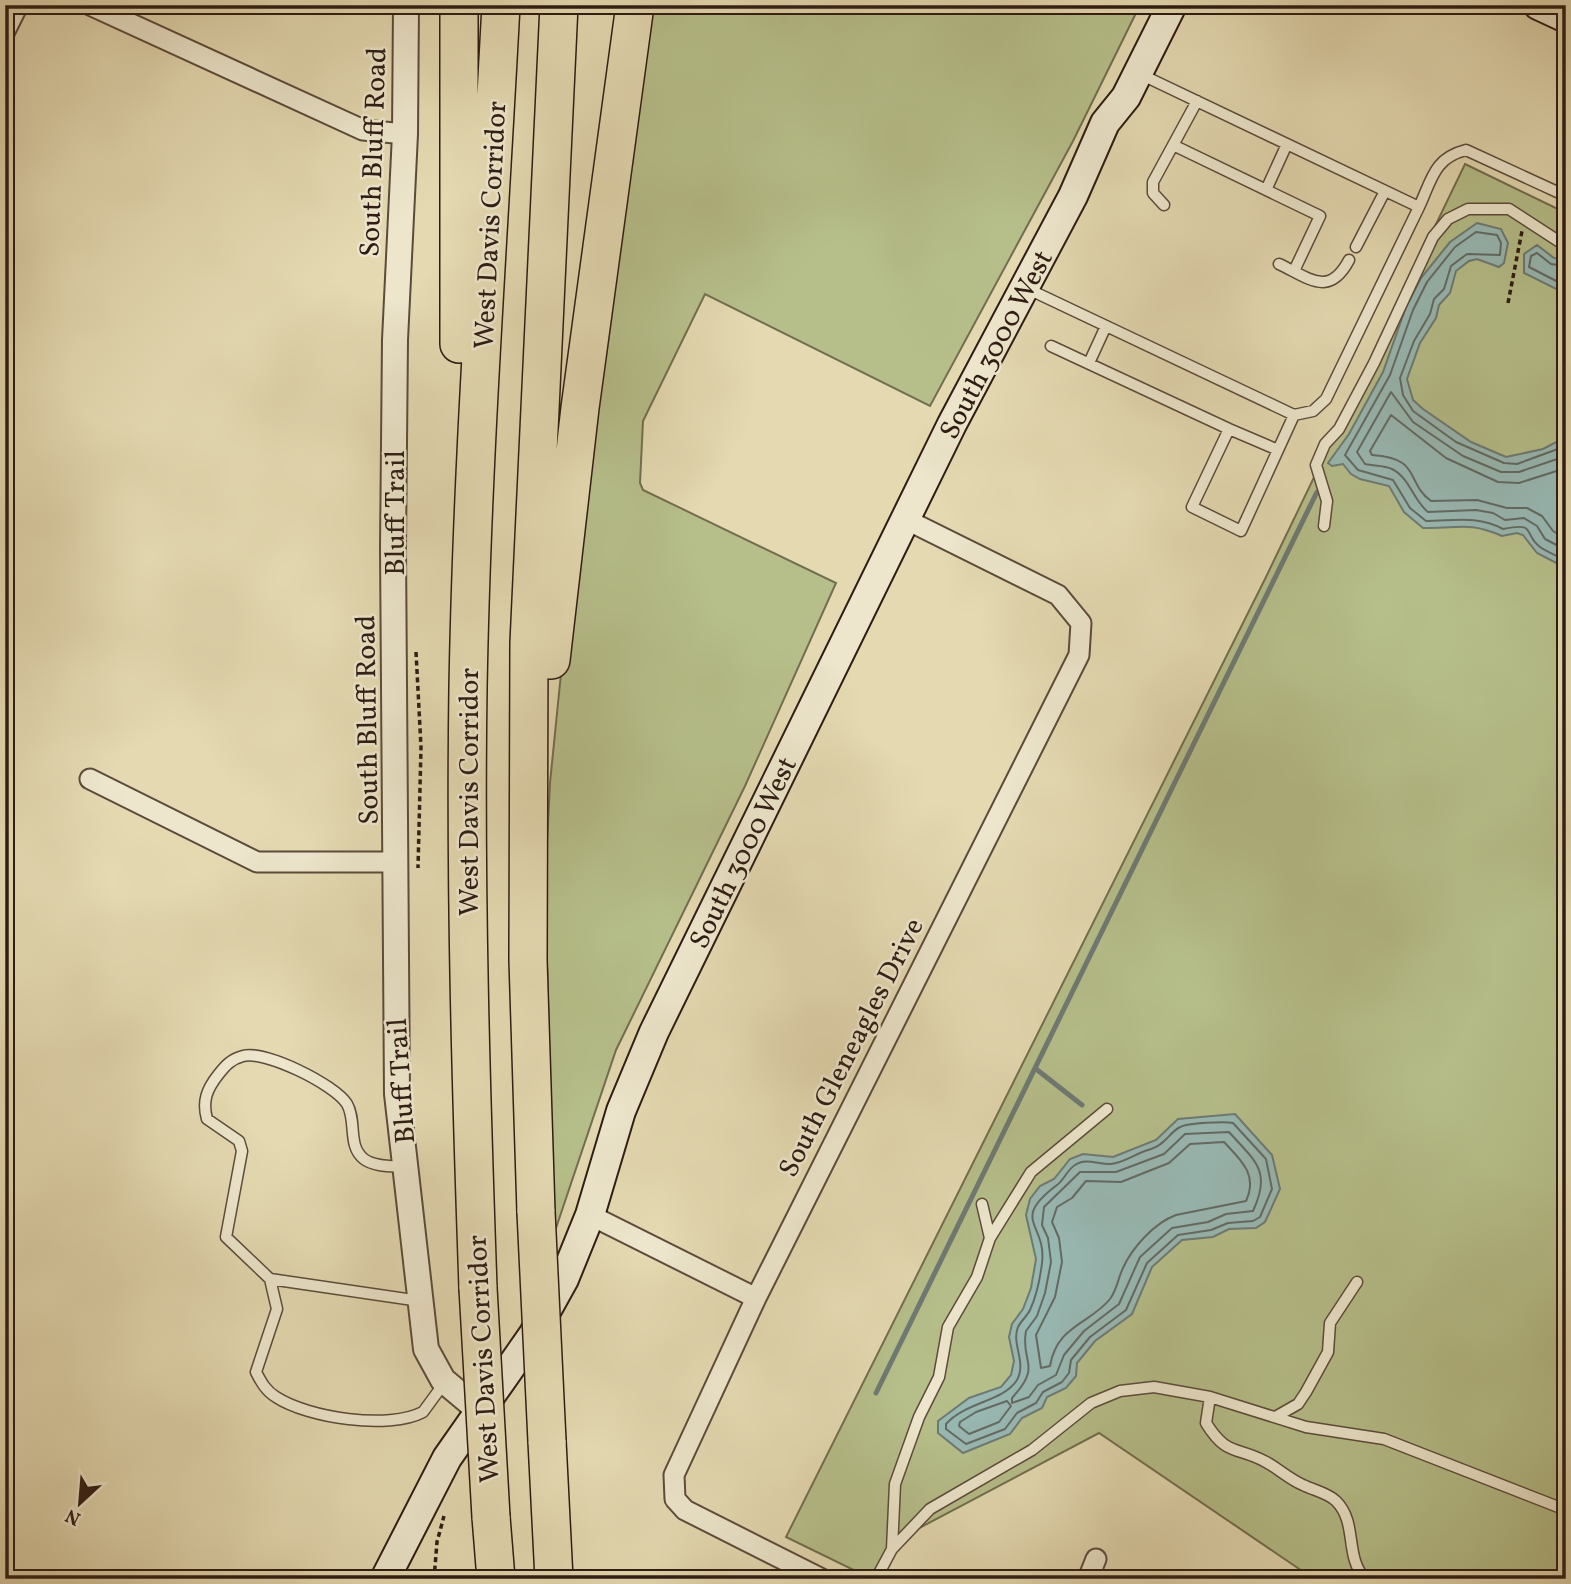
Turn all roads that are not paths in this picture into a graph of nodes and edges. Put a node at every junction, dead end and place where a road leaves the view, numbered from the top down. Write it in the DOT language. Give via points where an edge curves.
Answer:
graph roads {
  1 [pos="18,5"];
  2 [pos="90,5"];
  3 [pos="406,5"];
  4 [pos="459,5"];
  5 [pos="501,5"];
  6 [pos="559,5"];
  7 [pos="635,5"];
  8 [pos="1151,5"];
  9 [pos="1172,5"];
  10 [pos="1538,5"];
  11 [pos="1566,18"];
  12 [pos="5,31"];
  13 [pos="1138,73"];
  14 [pos="1197,102"];
  15 [pos="1105,123"];
  16 [pos="405,134"];
  17 [pos="1287,144"];
  18 [pos="1173,145"];
  19 [pos="1266,190"];
  20 [pos="1385,191"];
  21 [pos="1566,196"];
  22 [pos="1164,205"];
  23 [pos="1419,207"];
  24 [pos="1566,246"];
  25 [pos="1356,247"];
  26 [pos="1349,260"];
  27 [pos="1279,264"];
  28 [pos="1294,271"];
  29 [pos="1024,287"];
  30 [pos="1106,327"];
  31 [pos="1051,346"];
  32 [pos="1089,363"];
  33 [pos="1294,415"];
  34 [pos="1228,429"];
  35 [pos="1278,450"];
  36 [pos="905,519"];
  37 [pos="1324,526"];
  38 [pos="90,779"];
  39 [pos="468,827"];
  40 [pos="527,841"];
  41 [pos="407,868"];
  42 [pos="1107,1109"];
  43 [pos="406,1167"];
  44 [pos="982,1204"];
  45 [pos="590,1214"];
  46 [pos="990,1238"];
  47 [pos="270,1279"];
  48 [pos="1357,1282"];
  49 [pos="756,1298"];
  50 [pos="420,1301"];
  51 [pos="445,1382"];
  52 [pos="1210,1397"];
  53 [pos="480,1411"];
  54 [pos="1277,1416"];
  55 [pos="1566,1510"];
  56 [pos="892,1549"];
  57 [pos="1096,1559"];
  58 [pos="385,1579"];
  59 [pos="496,1579"];
  60 [pos="554,1579"];
  61 [pos="822,1579"];
  62 [pos="876,1579"];
  63 [pos="1088,1579"];
  64 [pos="1365,1579"];
  1 -- 12 [label="street"];
  2 -- 16 [label="street" via="363,130"];
  3 -- 16 [label="street, South Bluff Road"];
  4 -- 39 [label="highway" via="458,750"];
  5 -- 39 [label="highway, West Davis Corridor" via="471,566"];
  6 -- 40 [label="highway, West Davis Corridor" via="529,643"];
  7 -- 40 [label="highway"];
  8 -- 15 [label="main road, South 3000 West" via="1114,87"];
  9 -- 13 [label="main road, South 3000 West"];
  10 -- 11 [label="main road"];
  13 -- 14 [label="lane"];
  13 -- 15 [label="main road, South 3000 West"];
  14 -- 17 [label="lane"];
  14 -- 18 [label="lane"];
  15 -- 29 [label="main road, South 3000 West" via="1073,196"];
  16 -- 41 [label="street, South Bluff Road" via="395,340 393,548"];
  17 -- 19 [label="lane"];
  17 -- 20 [label="lane"];
  18 -- 19 [label="lane"];
  18 -- 22 [label="lane" via="1153,182 1153,193"];
  19 -- 28 [label="lane" via="1320,216"];
  20 -- 23 [label="lane"];
  20 -- 25 [label="lane"];
  21 -- 23 [label="lane" via="1466,150 1440,162"];
  23 -- 33 [label="lane" via="1326,399 1313,411"];
  24 -- 37 [label="lane" via="1509,209 1468,209 1448,219 1433,237 1374,363 1316,465 1327,501"];
  26 -- 28 [label="lane" via="1340,277 1330,283"];
  27 -- 28 [label="lane"];
  29 -- 30 [label="lane"];
  29 -- 36 [label="main road, South 3000 West"];
  30 -- 32 [label="lane"];
  30 -- 33 [label="lane"];
  31 -- 32 [label="lane"];
  32 -- 34 [label="lane"];
  33 -- 35 [label="lane"];
  34 -- 35 [label="lane"];
  34 -- 35 [label="lane" via="1192,507 1241,531"];
  36 -- 45 [label="main road, South 3000 West" via="654,1032 621,1111"];
  36 -- 49 [label="street, South Gleneagles Drive" via="1058,595 1081,623 1079,655"];
  38 -- 41 [label="street" via="257,862"];
  39 -- 59 [label="highway, West Davis Corridor, bridge" via="478,1289"];
  40 -- 60 [label="highway, West Davis Corridor, bridge" via="531,1091"];
  41 -- 43 [label="street, South Bluff Road" via="397,1094"];
  42 -- 46 [label="lane" via="1031,1172"];
  43 -- 47 [label="lane" via="365,1160 356,1150 347,1105 314,1079 270,1059 245,1055 228,1063 208,1087 203,1106 206,1119 239,1141 242,1151 226,1237"];
  43 -- 50 [label="street, South Bluff Road"];
  44 -- 46 [label="lane"];
  45 -- 49 [label="street"];
  45 -- 53 [label="main road, South 3000 West" via="549,1307"];
  46 -- 56 [label="lane" via="977,1277 948,1327 939,1377 895,1484"];
  47 -- 50 [label="lane"];
  47 -- 51 [label="lane" via="277,1309 256,1372 263,1387 276,1398 333,1416 400,1419 424,1412"];
  48 -- 54 [label="lane" via="1331,1323 1328,1352 1306,1392 1298,1404"];
  49 -- 61 [label="street, South Gleneagles Drive" via="674,1475 675,1499 685,1510"];
  50 -- 51 [label="street, South Bluff Road" via="426,1349"];
  51 -- 53 [label="street, South Bluff Road"];
  52 -- 54 [label="lane"];
  52 -- 56 [label="lane" via="1154,1387 1120,1391 1091,1403 1032,1450 930,1509"];
  52 -- 64 [label="lane" via="1206,1423 1216,1440 1234,1452 1266,1461 1290,1479 1334,1499 1348,1516 1350,1550"];
  53 -- 58 [label="main road, South 3000 West" via="433,1481"];
  54 -- 55 [label="lane" via="1306,1427 1384,1439"];
  56 -- 62 [label="lane"];
  57 -- 63 [label="street"];
}
